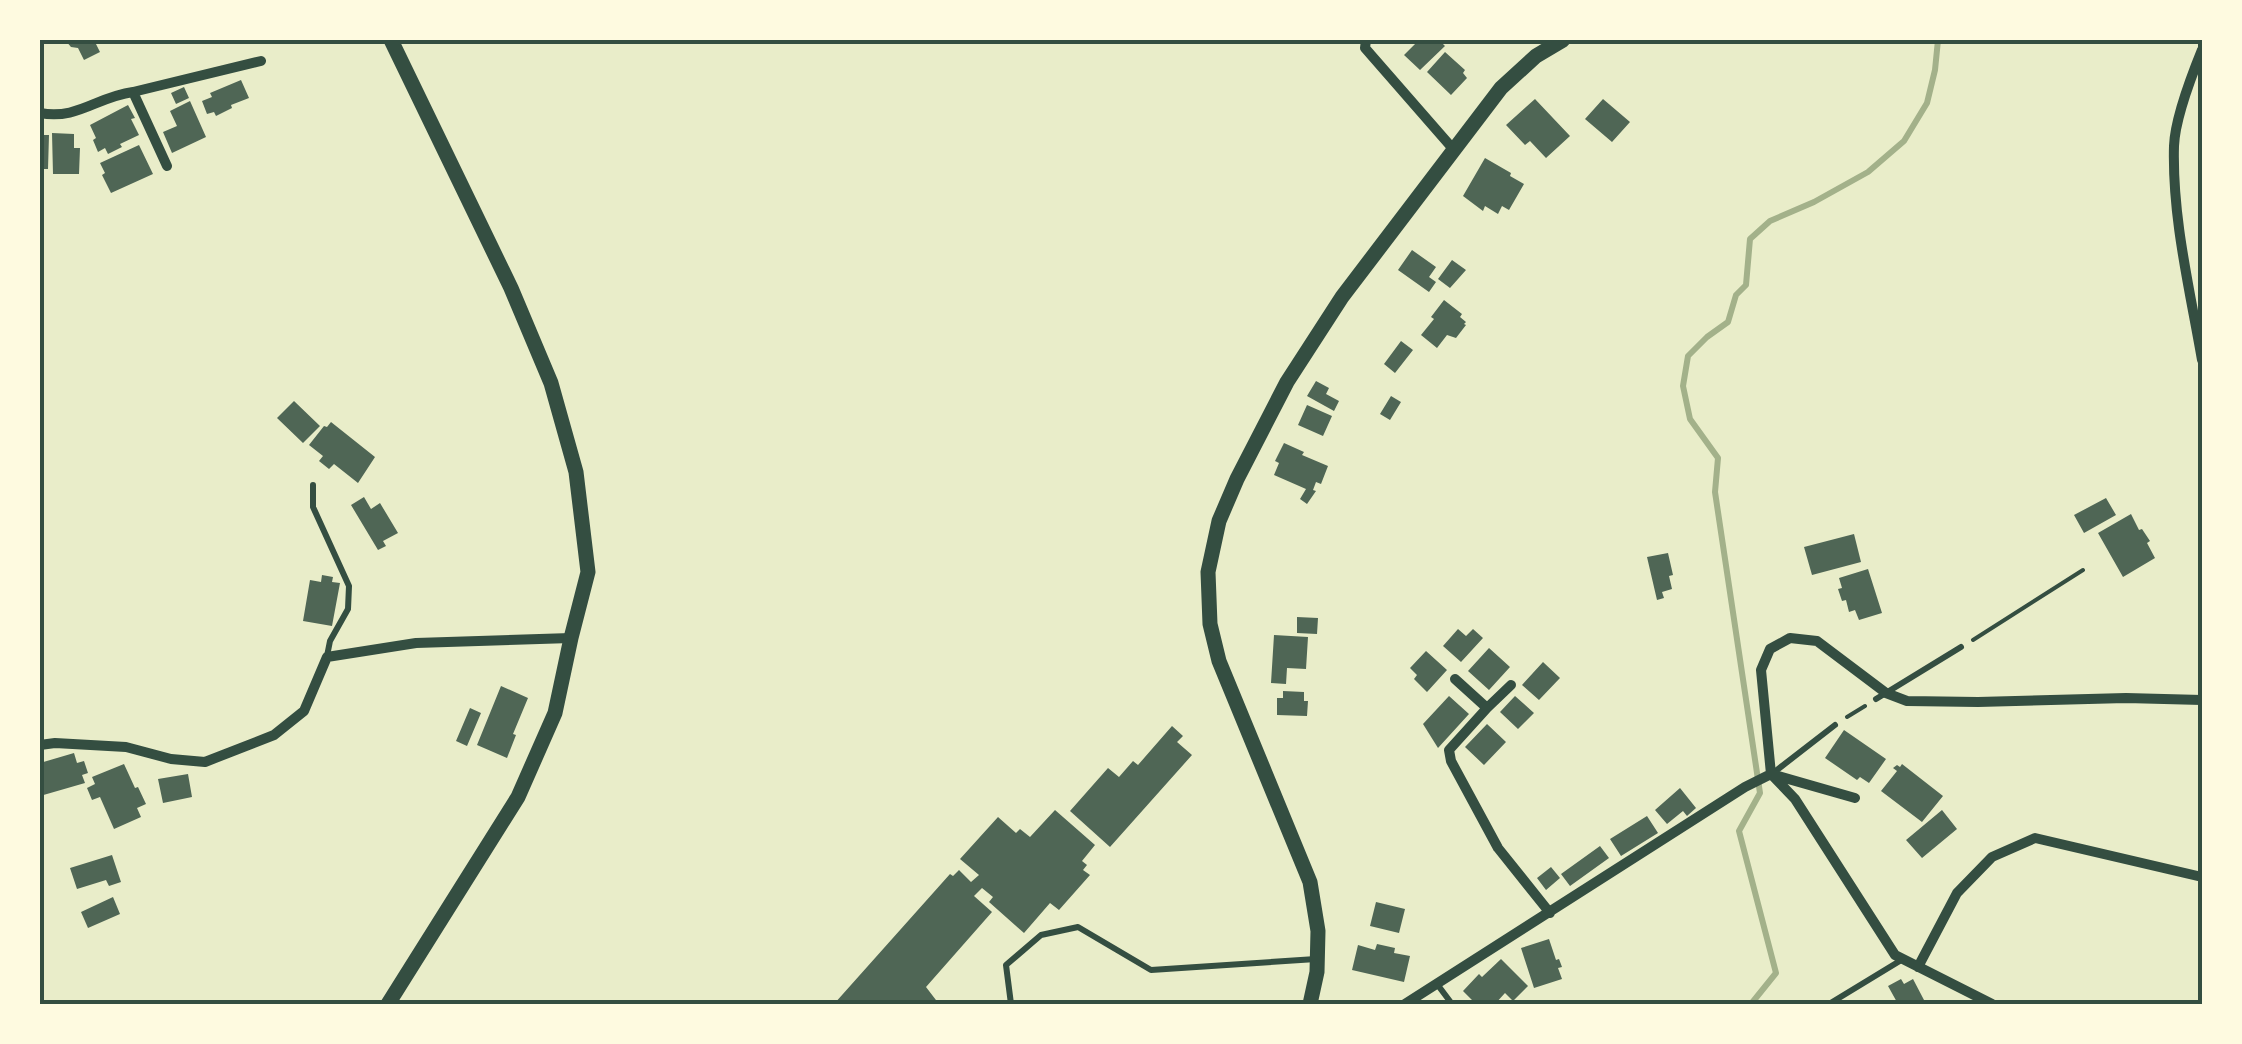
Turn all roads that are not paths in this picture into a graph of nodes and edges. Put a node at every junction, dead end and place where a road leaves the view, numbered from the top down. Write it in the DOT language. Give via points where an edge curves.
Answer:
graph roads {
  1 [pos="391,40"];
  2 [pos="1366,40"];
  3 [pos="1563,40"];
  4 [pos="2202,50"];
  5 [pos="261,61"];
  6 [pos="133,92"];
  7 [pos="40,113"];
  8 [pos="1454,150"];
  9 [pos="167,166"];
  10 [pos="2202,360"];
  11 [pos="313,486"];
  12 [pos="571,638"];
  13 [pos="1961,648"];
  14 [pos="327,657"];
  15 [pos="1455,680"];
  16 [pos="1510,685"];
  17 [pos="1881,696"];
  18 [pos="2202,700"];
  19 [pos="1488,708"];
  20 [pos="1835,725"];
  21 [pos="40,745"];
  22 [pos="1769,775"];
  23 [pos="1855,798"];
  24 [pos="2202,877"];
  25 [pos="1550,913"];
  26 [pos="1317,959"];
  27 [pos="1903,959"];
  28 [pos="1918,967"];
  29 [pos="1437,984"];
  30 [pos="1985,1003"];
  31 [pos="388,1004"];
  32 [pos="1010,1004"];
  33 [pos="1310,1004"];
  34 [pos="1404,1004"];
  35 [pos="1452,1004"];
  36 [pos="1829,1004"];
  1 -- 12 [label="street" via="551,384 576,472 588,572"];
  2 -- 8 [label="street" via="1365,48"];
  3 -- 8 [label="street" via="1501,88"];
  4 -- 10 [label="street" via="2174,143 2178,221"];
  5 -- 6 [label="street"];
  6 -- 7 [label="street" via="59,116"];
  6 -- 9 [label="street"];
  8 -- 26 [label="street" via="1342,297 1287,382 1219,521 1208,572 1219,661 1310,882"];
  11 -- 14 [label="lane" via="312,507 349,586 348,609"];
  12 -- 14 [label="street" via="416,643"];
  12 -- 31 [label="street" via="555,713 518,796"];
  13 -- 17 [label="lane"];
  14 -- 21 [label="street" via="304,711 274,736 205,762 126,747"];
  15 -- 19 [label="street"];
  16 -- 19 [label="street"];
  17 -- 18 [label="street"];
  17 -- 22 [label="street" via="1817,641 1790,638 1770,649 1762,670"];
  19 -- 25 [label="street" via="1449,750 1451,761 1498,848"];
  20 -- 22 [label="lane"];
  22 -- 23 [label="street"];
  22 -- 25 [label="street"];
  22 -- 27 [label="street" via="1795,800"];
  24 -- 28 [label="street" via="2034,838 1992,857 1957,893"];
  25 -- 29 [label="street"];
  26 -- 32 [label="lane" via="1151,970 1078,927 1041,935 1006,965"];
  26 -- 33 [label="street"];
  27 -- 28 [label="street"];
  27 -- 36 [label="lane"];
  28 -- 30 [label="street"];
  29 -- 34 [label="street"];
  29 -- 35 [label="lane"];
}
